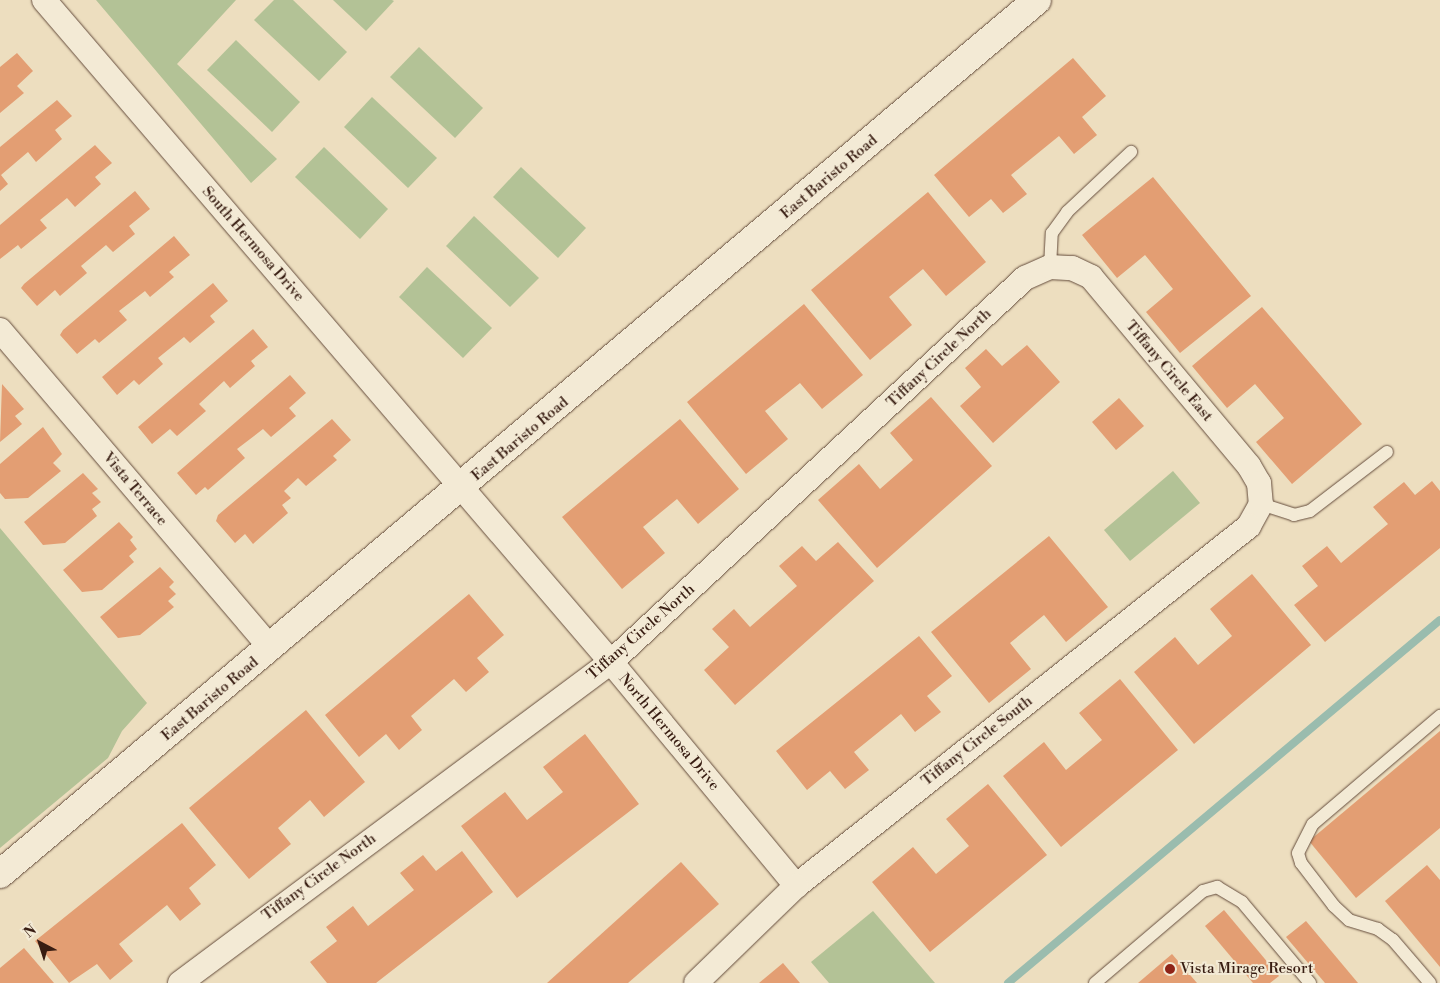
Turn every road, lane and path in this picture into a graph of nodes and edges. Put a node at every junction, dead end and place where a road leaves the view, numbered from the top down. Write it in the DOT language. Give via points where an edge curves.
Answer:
graph roads {
  1 [pos="44,0"];
  2 [pos="1037,0"];
  3 [pos="1131,152"];
  4 [pos="1050,268"];
  5 [pos="0,330"];
  6 [pos="1387,452"];
  7 [pos="463,487"];
  8 [pos="1261,504"];
  9 [pos="271,648"];
  10 [pos="611,662"];
  11 [pos="1440,716"];
  12 [pos="0,874"];
  13 [pos="796,886"];
  14 [pos="180,983"];
  15 [pos="696,983"];
  16 [pos="1095,983"];
  17 [pos="1310,983"];
  18 [pos="1430,983"];
  1 -- 7 [label="street, South Hermosa Drive"];
  2 -- 7 [label="street, East Baristo Road"];
  3 -- 4 [label="lane" via="1067,212 1052,233"];
  4 -- 8 [label="street, Tiffany Circle East" via="1072,268 1091,277 1249,466 1259,483"];
  4 -- 10 [label="street, Tiffany Circle North" via="1025,278"];
  5 -- 9 [label="street, Vista Terrace"];
  6 -- 8 [label="lane" via="1310,510 1294,515"];
  7 -- 9 [label="street, East Baristo Road"];
  7 -- 10 [label="street, North Hermosa Drive"];
  8 -- 13 [label="street, Tiffany Circle South" via="1249,526"];
  9 -- 12 [label="street, East Baristo Road"];
  10 -- 13 [label="street, North Hermosa Drive"];
  10 -- 14 [label="street, Tiffany Circle North"];
  11 -- 18 [label="lane" via="1313,824 1298,853 1301,863 1334,906 1349,920 1378,929 1393,940"];
  13 -- 15 [label="street, Tiffany Circle South"];
  16 -- 17 [label="lane" via="1203,891 1217,887 1242,902"];
}
